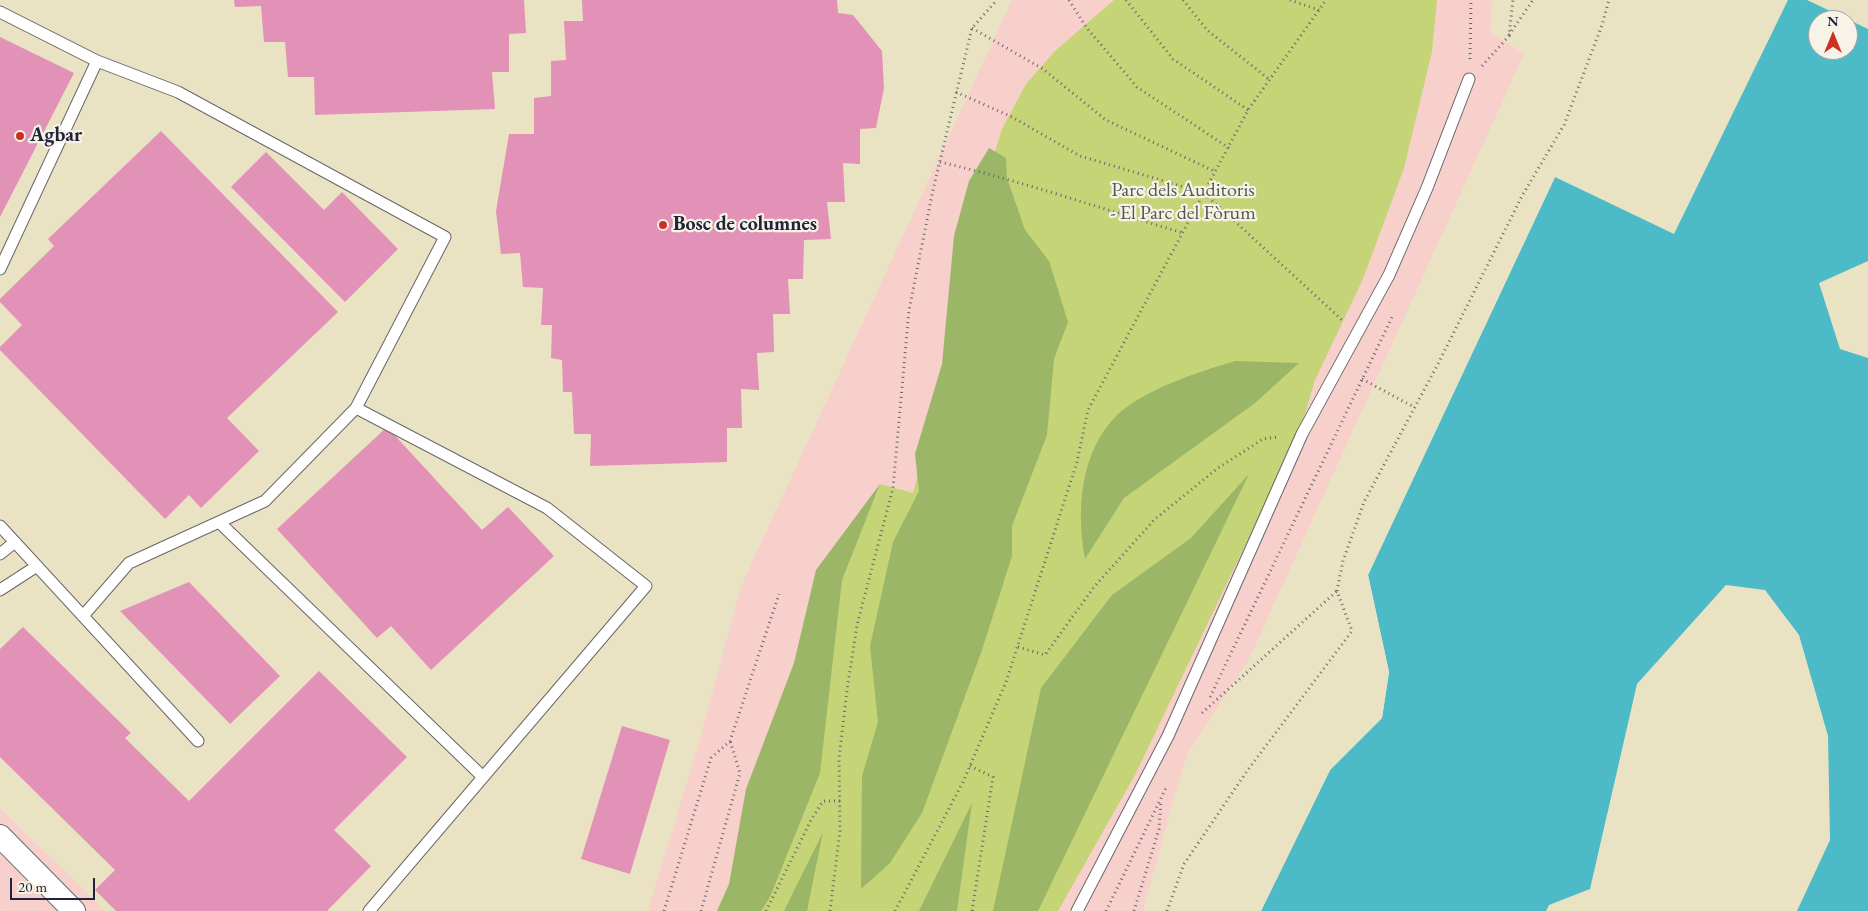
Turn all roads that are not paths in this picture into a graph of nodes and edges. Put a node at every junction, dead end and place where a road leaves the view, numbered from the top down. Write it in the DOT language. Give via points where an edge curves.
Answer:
graph roads {
  1 [pos="0,12"];
  2 [pos="97,61"];
  3 [pos="1469,79"];
  4 [pos="0,269"];
  5 [pos="356,408"];
  6 [pos="219,522"];
  7 [pos="0,526"];
  8 [pos="15,542"];
  9 [pos="0,554"];
  10 [pos="37,566"];
  11 [pos="0,590"];
  12 [pos="83,616"];
  13 [pos="198,741"];
  14 [pos="483,777"];
  15 [pos="0,836"];
  16 [pos="74,911"];
  17 [pos="369,911"];
  18 [pos="1077,911"];
  1 -- 2 [label="lane"];
  2 -- 4 [label="lane"];
  2 -- 5 [label="lane" via="178,92 445,237"];
  3 -- 18 [label="lane" via="1389,275 1302,434 1168,736"];
  5 -- 6 [label="lane" via="265,501"];
  5 -- 14 [label="lane" via="547,508 646,586"];
  6 -- 12 [label="lane" via="129,563"];
  6 -- 14 [label="lane"];
  7 -- 8 [label="lane"];
  8 -- 9 [label="lane"];
  8 -- 10 [label="lane"];
  10 -- 11 [label="lane"];
  10 -- 12 [label="lane"];
  12 -- 13 [label="lane"];
  14 -- 17 [label="lane"];
  15 -- 16 [label="street"];
}
